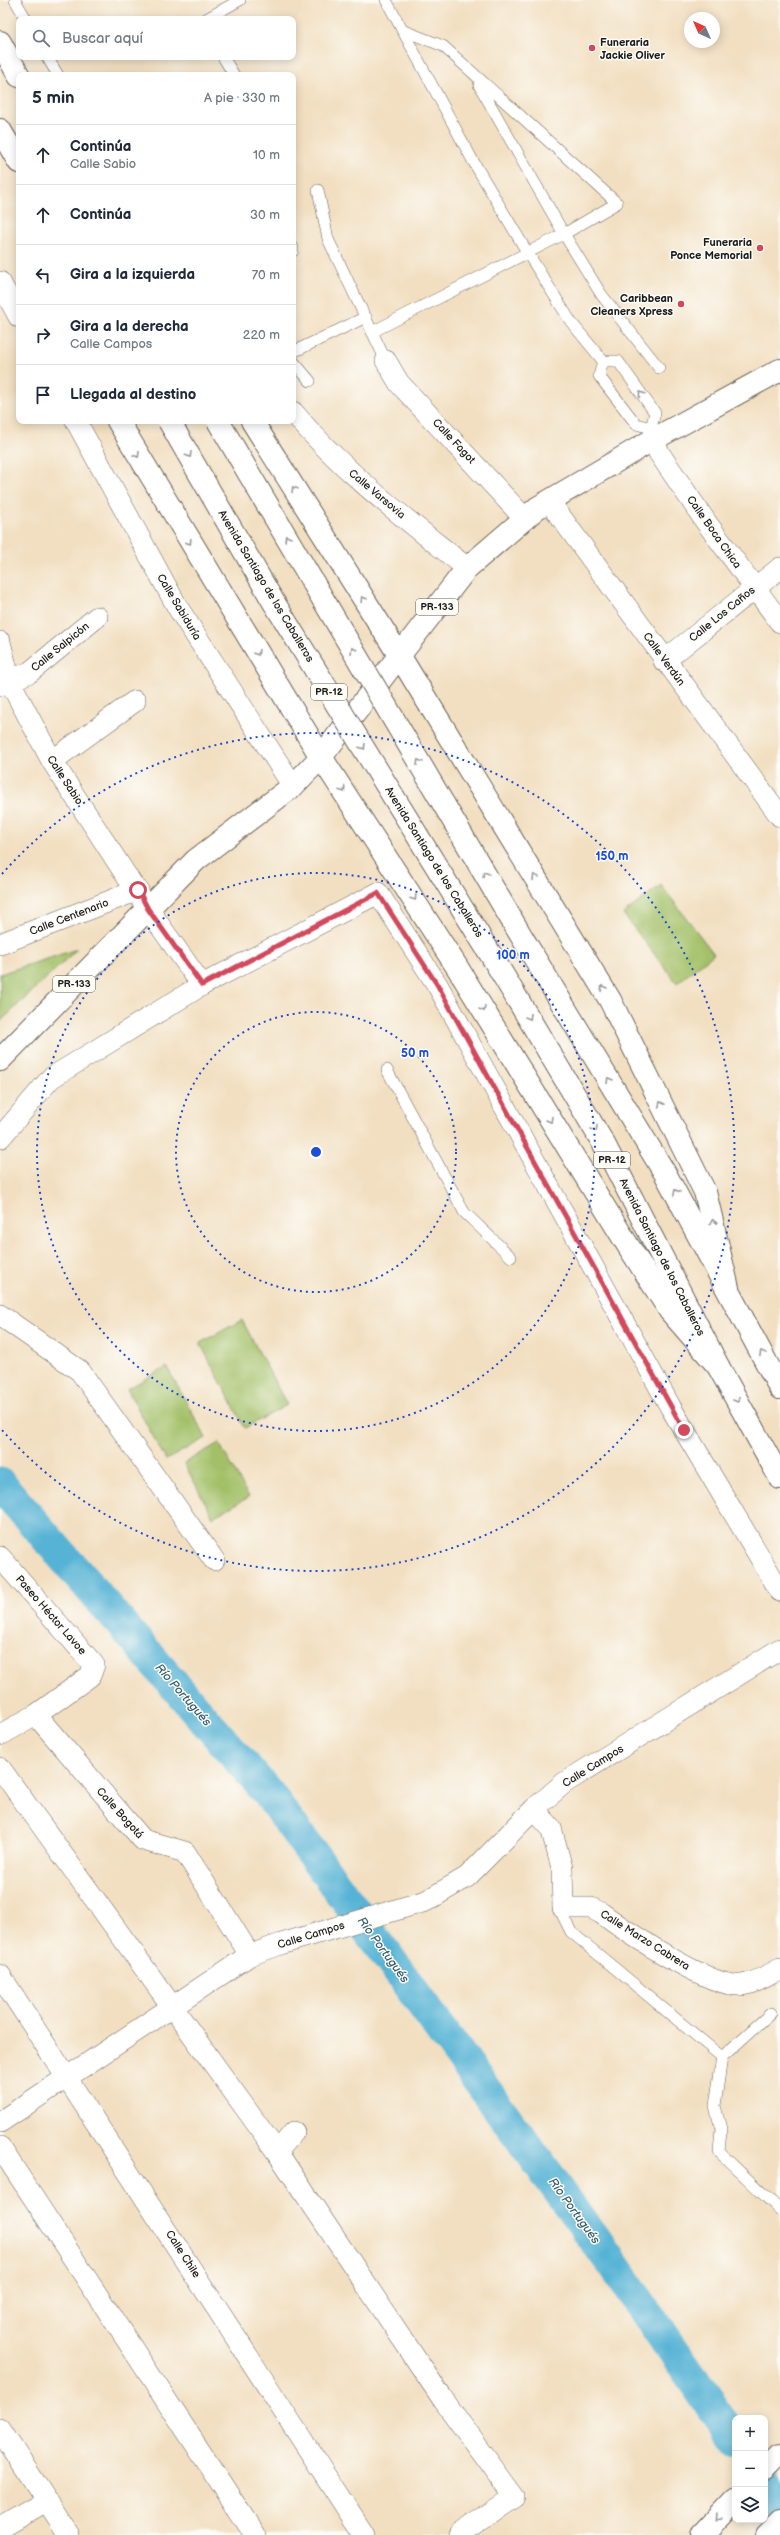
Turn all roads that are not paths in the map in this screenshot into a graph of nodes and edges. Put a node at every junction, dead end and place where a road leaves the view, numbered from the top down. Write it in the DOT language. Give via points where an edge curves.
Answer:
graph roads {
  1 [pos="15,0"];
  2 [pos="240,0"];
  3 [pos="386,0"];
  4 [pos="24,16"];
  5 [pos="211,16"];
  6 [pos="402,30"];
  7 [pos="0,42"];
  8 [pos="49,60"];
  9 [pos="225,60"];
  10 [pos="17,72"];
  11 [pos="56,72"];
  12 [pos="232,72"];
  13 [pos="474,76"];
  14 [pos="0,130"];
  15 [pos="16,157"];
  16 [pos="318,190"];
  17 [pos="564,234"];
  18 [pos="527,252"];
  19 [pos="0,282"];
  20 [pos="16,311"];
  21 [pos="366,318"];
  22 [pos="372,332"];
  23 [pos="296,351"];
  24 [pos="386,361"];
  25 [pos="603,361"];
  26 [pos="296,364"];
  27 [pos="659,368"];
  28 [pos="780,370"];
  29 [pos="310,380"];
  30 [pos="296,416"];
  31 [pos="78,424"];
  32 [pos="120,424"];
  33 [pos="171,424"];
  34 [pos="220,424"];
  35 [pos="254,424"];
  36 [pos="652,434"];
  37 [pos="550,501"];
  38 [pos="525,519"];
  39 [pos="467,568"];
  40 [pos="780,568"];
  41 [pos="754,588"];
  42 [pos="97,617"];
  43 [pos="780,622"];
  44 [pos="0,642"];
  45 [pos="399,655"];
  46 [pos="664,660"];
  47 [pos="5,683"];
  48 [pos="135,701"];
  49 [pos="321,757"];
  50 [pos="52,761"];
  51 [pos="293,786"];
  52 [pos="779,812"];
  53 [pos="143,900"];
  54 [pos="0,944"];
  55 [pos="202,985"];
  56 [pos="0,1060"];
  57 [pos="387,1070"];
  58 [pos="0,1138"];
  59 [pos="511,1257"];
  60 [pos="728,1288"];
  61 [pos="0,1315"];
  62 [pos="718,1366"];
  63 [pos="780,1388"];
  64 [pos="780,1478"];
  65 [pos="0,1557"];
  66 [pos="214,1560"];
  67 [pos="780,1591"];
  68 [pos="780,1649"];
  69 [pos="36,1715"];
  70 [pos="0,1735"];
  71 [pos="0,1768"];
  72 [pos="534,1809"];
  73 [pos="563,1908"];
  74 [pos="250,1956"];
  75 [pos="780,1969"];
  76 [pos="0,1975"];
  77 [pos="172,2008"];
  78 [pos="771,2013"];
  79 [pos="722,2057"];
  80 [pos="68,2077"];
  81 [pos="0,2122"];
  82 [pos="294,2132"];
  83 [pos="0,2147"];
  84 [pos="277,2152"];
  85 [pos="780,2210"];
  86 [pos="0,2429"];
  87 [pos="780,2454"];
  88 [pos="768,2466"];
  89 [pos="46,2501"];
  90 [pos="732,2503"];
  91 [pos="780,2521"];
  92 [pos="0,2528"];
  93 [pos="69,2535"];
  94 [pos="255,2535"];
  95 [pos="364,2535"];
  96 [pos="458,2535"];
  97 [pos="702,2535"];
  98 [pos="766,2535"];
  1 -- 4 [label="lane"];
  2 -- 5 [label="lane"];
  3 -- 6 [label="lane"];
  6 -- 13 [label="lane" via="443,46"];
  6 -- 18 [label="lane" via="473,161"];
  7 -- 10 [label="main road"];
  8 -- 11 [label="lane"];
  9 -- 12 [label="lane"];
  13 -- 17 [label="lane"];
  13 -- 17 [label="lane" via="617,203"];
  14 -- 15 [label="main road"];
  16 -- 21 [label="lane" via="328,239"];
  17 -- 18 [label="lane"];
  17 -- 27 [label="lane" via="601,294"];
  18 -- 22 [label="lane"];
  18 -- 25 [label="lane" via="571,322"];
  19 -- 20 [label="street"];
  21 -- 22 [label="lane"];
  21 -- 23 [label="lane"];
  22 -- 24 [label="lane"];
  24 -- 38 [label="street, Calle Fagot" via="399,383"];
  25 -- 36 [label="lane" via="600,376 636,424"];
  36 -- 25 [label="lane, one-way" via="654,413 618,361"];
  26 -- 29 [label="lane"];
  28 -- 36 [label="main road, PR-133"];
  30 -- 39 [label="street, Calle Varsovia" via="348,470"];
  31 -- 51 [label="street, Calle Sabiduría" via="178,608"];
  32 -- 49 [label="main road, one-way"];
  33 -- 62 [label="main road, Avenida Santiago de los Caballeros / PR-12, one-way, bridge" via="273,601 605,1146"];
  60 -- 34 [label="main road, one-way, bridge" via="666,1175 526,944"];
  45 -- 35 [label="main road, one-way"];
  36 -- 37 [label="main road, PR-133"];
  36 -- 41 [label="street, Calle Boca Chica" via="659,453"];
  37 -- 38 [label="main road, PR-133"];
  37 -- 46 [label="street, Calle Verdún"];
  38 -- 39 [label="main road, PR-133"];
  39 -- 45 [label="main road, PR-133"];
  40 -- 41 [label="street, Calle Los Caños"];
  41 -- 43 [label="street, Calle Boca Chica"];
  41 -- 46 [label="street, Calle Los Caños"];
  42 -- 47 [label="street, Calle Salpicón" via="30,672"];
  44 -- 47 [label="street, Calle Sabio"];
  45 -- 49 [label="main road, PR-133"];
  60 -- 45 [label="main road, one-way" via="705,1192 610,1000"];
  46 -- 52 [label="street, Calle Verdún"];
  47 -- 50 [label="street, Calle Sabio"];
  48 -- 50 [label="street"];
  49 -- 51 [label="main road, PR-133"];
  49 -- 62 [label="main road, one-way" via="429,922 584,1177 670,1311"];
  50 -- 53 [label="street, Calle Sabio"];
  51 -- 53 [label="main road, PR-133"];
  53 -- 54 [label="street, Calle Centenario"];
  53 -- 55 [label="street, Calle Sabio"];
  53 -- 56 [label="main road, PR-133"];
  55 -- 58 [label="street" via="51,1078"];
  55 -- 67 [label="street" via="378,893 438,986 670,1408"];
  57 -- 59 [label="lane" via="464,1212"];
  63 -- 60 [label="main road, one-way"];
  61 -- 66 [label="street" via="80,1371"];
  62 -- 64 [label="main road, Avenida Santiago de los Caballeros / PR-12, one-way"];
  65 -- 69 [label="street, Paseo Héctor Lavoe" via="94,1664 90,1676"];
  68 -- 72 [label="street, Calle Campos" via="564,1783"];
  69 -- 70 [label="street"];
  69 -- 74 [label="street, Calle Bogotá" via="143,1840 185,1852"];
  71 -- 77 [label="street"];
  72 -- 73 [label="street" via="551,1828 562,1868"];
  72 -- 74 [label="street, Calle Campos" via="467,1877 426,1901 281,1944"];
  73 -- 75 [label="street, Calle Marzo Cabrera" via="590,1908 601,1913 693,1970 723,1983 740,1985 759,1980"];
  73 -- 79 [label="lane" via="563,1916 571,1932"];
  74 -- 77 [label="street, Calle Campos"];
  76 -- 80 [label="street, Calle Chile"];
  77 -- 80 [label="street, Calle Campos"];
  77 -- 84 [label="street"];
  78 -- 79 [label="lane"];
  79 -- 85 [label="lane" via="715,2106 721,2129 719,2152"];
  80 -- 81 [label="street, Calle Campos"];
  80 -- 95 [label="street, Calle Chile"];
  82 -- 84 [label="street"];
  83 -- 94 [label="street"];
  84 -- 96 [label="street" via="442,2398 514,2497"];
  86 -- 89 [label="street"];
  87 -- 88 [label="main road"];
  89 -- 92 [label="street"];
  89 -- 93 [label="street"];
  90 -- 97 [label="main road, one-way"];
  91 -- 98 [label="main road"];
}
